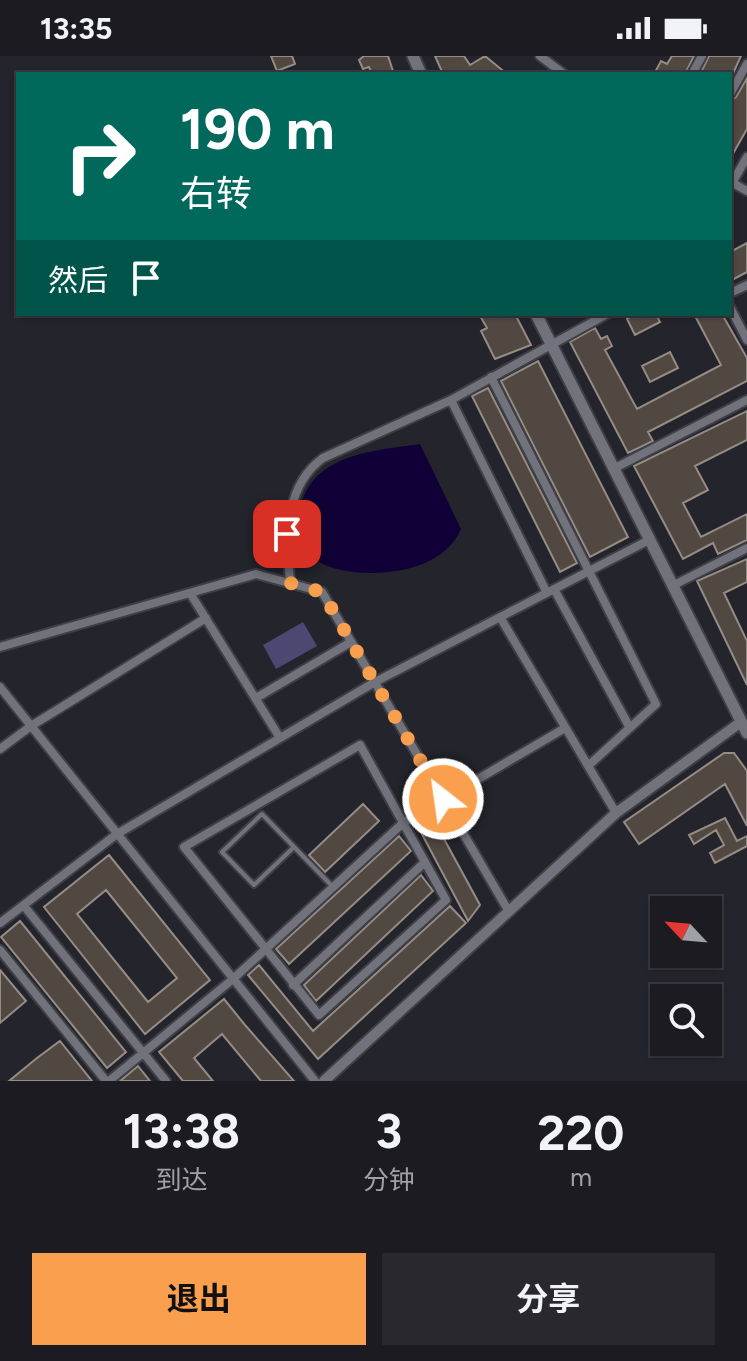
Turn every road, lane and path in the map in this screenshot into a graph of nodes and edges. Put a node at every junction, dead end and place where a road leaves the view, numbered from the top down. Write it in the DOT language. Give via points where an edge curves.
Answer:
graph roads {
  1 [pos="540,56"];
  2 [pos="747,64"];
  3 [pos="561,72"];
  4 [pos="732,90"];
  5 [pos="747,157"];
  6 [pos="732,180"];
  7 [pos="732,311"];
  8 [pos="537,316"];
  9 [pos="603,316"];
  10 [pos="747,340"];
  11 [pos="551,343"];
  12 [pos="491,377"];
  13 [pos="451,400"];
  14 [pos="747,400"];
  15 [pos="613,469"];
  16 [pos="649,540"];
  17 [pos="747,548"];
  18 [pos="589,571"];
  19 [pos="290,583"];
  20 [pos="672,586"];
  21 [pos="551,591"];
  22 [pos="190,593"];
  23 [pos="500,617"];
  24 [pos="206,618"];
  25 [pos="351,642"];
  26 [pos="0,647"];
  27 [pos="375,682"];
  28 [pos="0,687"];
  29 [pos="256,698"];
  30 [pos="744,719"];
  31 [pos="31,726"];
  32 [pos="565,728"];
  33 [pos="630,728"];
  34 [pos="747,733"];
  35 [pos="280,738"];
  36 [pos="0,749"];
  37 [pos="588,766"];
  38 [pos="443,799"];
  39 [pos="616,813"];
  40 [pos="403,823"];
  41 [pos="117,834"];
  42 [pos="294,847"];
  43 [pos="425,862"];
  44 [pos="333,887"];
  45 [pos="24,906"];
  46 [pos="508,910"];
  47 [pos="0,923"];
  48 [pos="0,950"];
  49 [pos="265,950"];
  50 [pos="233,979"];
  51 [pos="293,985"];
  52 [pos="143,1053"];
  53 [pos="108,1081"];
  54 [pos="166,1081"];
  55 [pos="315,1081"];
  56 [pos="324,1081"];
  1 -- 3 [label="street"];
  2 -- 4 [label="street"];
  5 -- 6 [label="street"];
  7 -- 10 [label="street"];
  8 -- 11 [label="main road"];
  9 -- 11 [label="street"];
  11 -- 12 [label="street"];
  11 -- 15 [label="main road"];
  12 -- 13 [label="street"];
  12 -- 18 [label="street"];
  13 -- 19 [label="street" via="309,468 298,485 287,534"];
  13 -- 21 [label="street"];
  14 -- 15 [label="street"];
  15 -- 16 [label="main road"];
  16 -- 18 [label="street"];
  16 -- 20 [label="main road"];
  17 -- 20 [label="street"];
  18 -- 21 [label="street"];
  18 -- 33 [label="street" via="656,704"];
  19 -- 22 [label="street" via="256,574"];
  19 -- 25 [label="street" via="322,592"];
  20 -- 30 [label="main road"];
  21 -- 23 [label="street"];
  21 -- 33 [label="street"];
  22 -- 24 [label="street"];
  22 -- 26 [label="street"];
  23 -- 27 [label="street"];
  23 -- 32 [label="street"];
  24 -- 29 [label="street"];
  24 -- 31 [label="street"];
  25 -- 27 [label="street"];
  25 -- 29 [label="street"];
  27 -- 35 [label="street"];
  27 -- 38 [label="street"];
  28 -- 31 [label="street"];
  29 -- 35 [label="street"];
  30 -- 34 [label="main road"];
  30 -- 39 [label="street"];
  31 -- 36 [label="street"];
  31 -- 41 [label="street"];
  32 -- 37 [label="street"];
  32 -- 38 [label="street"];
  33 -- 37 [label="street"];
  35 -- 41 [label="street"];
  37 -- 39 [label="street"];
  38 -- 40 [label="street"];
  38 -- 46 [label="street"];
  39 -- 46 [label="street"];
  40 -- 43 [label="street"];
  40 -- 44 [label="street"];
  40 -- 49 [label="street" via="360,745 184,847"];
  41 -- 45 [label="street"];
  41 -- 50 [label="street"];
  42 -- 42 [label="lane" via="262,814 222,852 254,885"];
  42 -- 44 [label="lane"];
  43 -- 51 [label="street"];
  43 -- 51 [label="street" via="446,900 319,1015"];
  44 -- 49 [label="street"];
  45 -- 47 [label="street"];
  45 -- 52 [label="street"];
  46 -- 56 [label="street"];
  48 -- 53 [label="street"];
  49 -- 50 [label="street"];
  49 -- 51 [label="street"];
  50 -- 52 [label="street"];
  50 -- 55 [label="street"];
  52 -- 53 [label="street"];
  52 -- 54 [label="street"];
}
